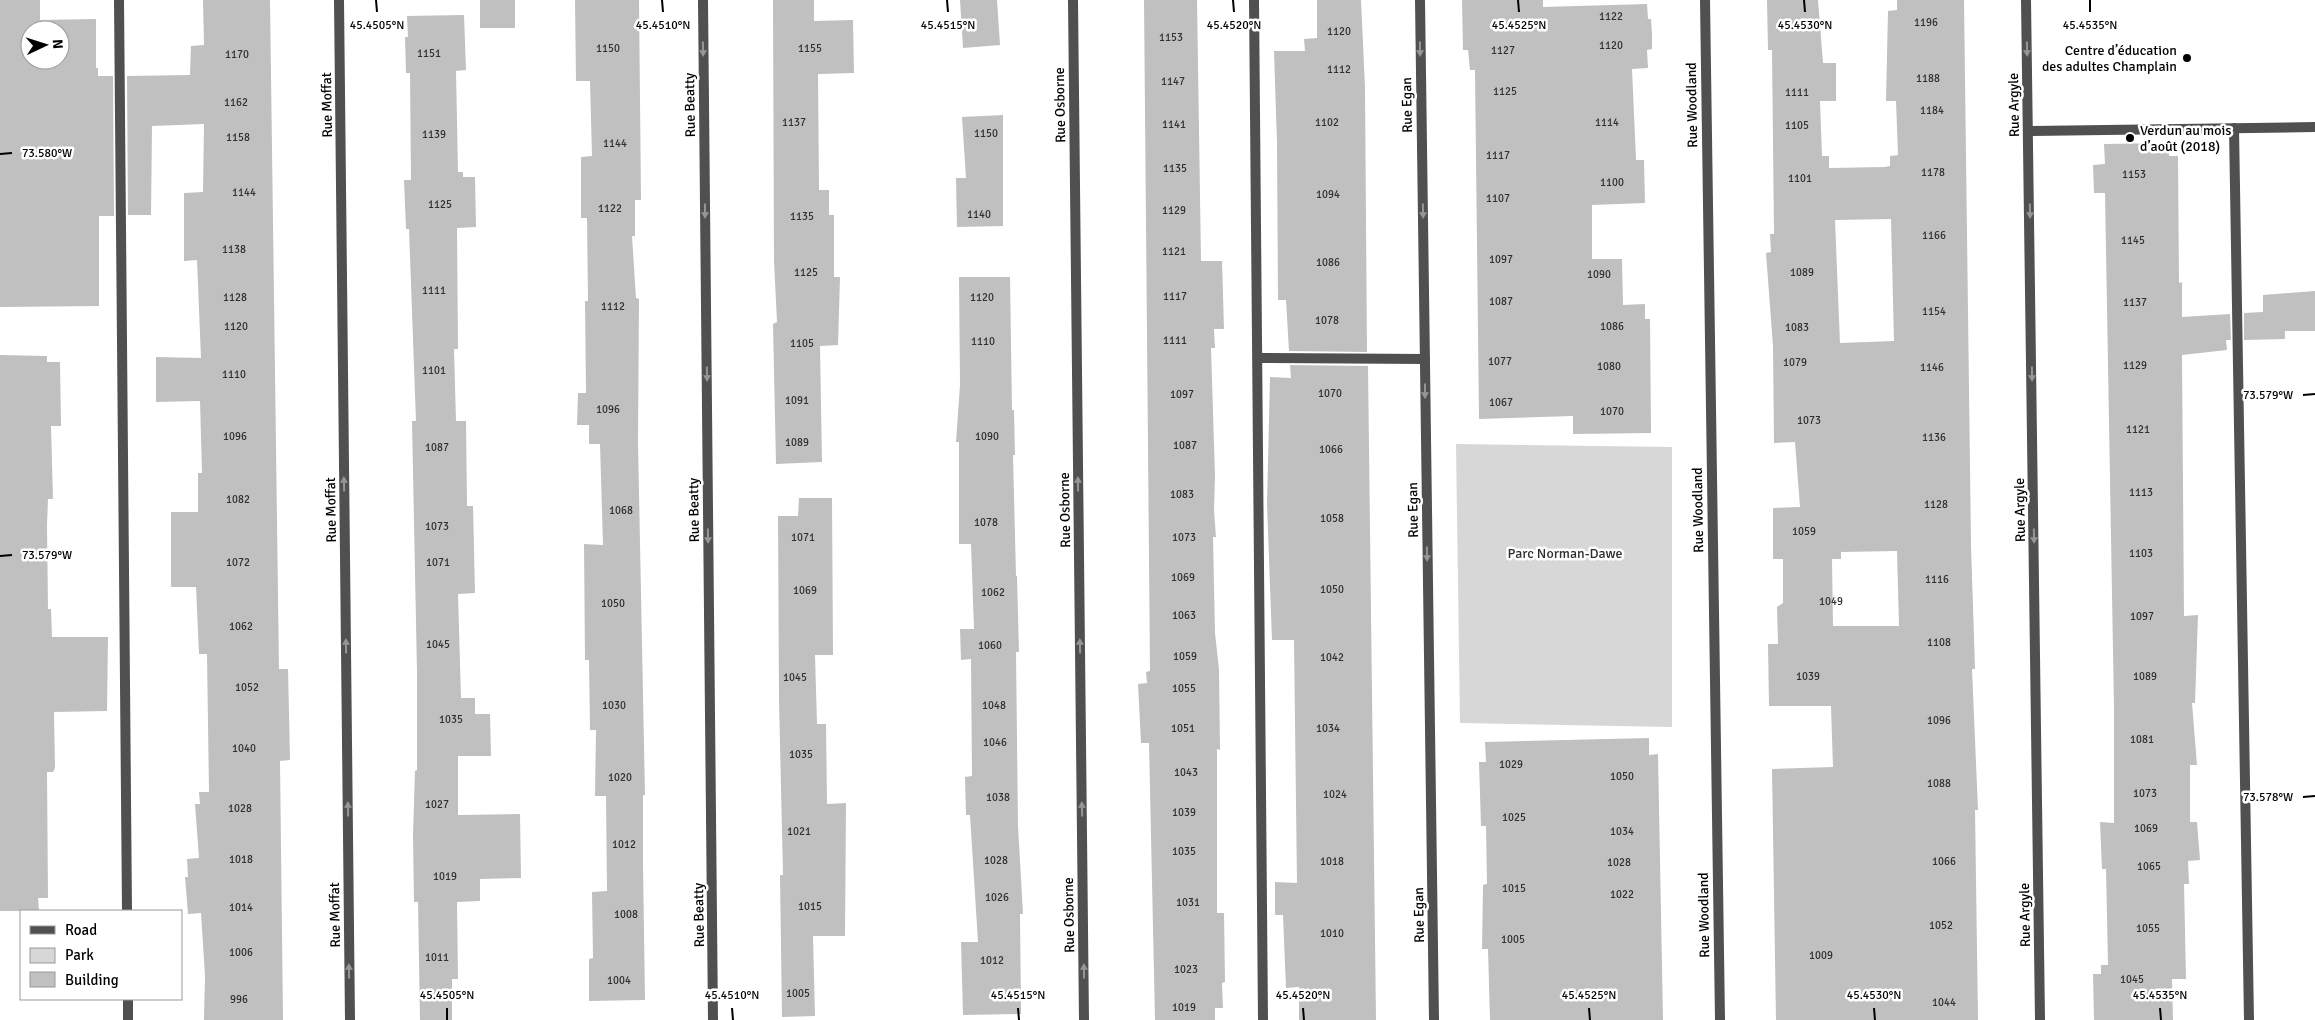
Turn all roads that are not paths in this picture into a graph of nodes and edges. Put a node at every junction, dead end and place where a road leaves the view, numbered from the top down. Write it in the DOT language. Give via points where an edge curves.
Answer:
graph roads {
  1 [pos="119,0"];
  2 [pos="339,0"];
  3 [pos="703,0"];
  4 [pos="1073,0"];
  5 [pos="1254,0"];
  6 [pos="1420,0"];
  7 [pos="1705,0"];
  8 [pos="2026,0"];
  9 [pos="2315,127"];
  10 [pos="2234,128"];
  11 [pos="2028,132"];
  12 [pos="1258,358"];
  13 [pos="1425,359"];
  14 [pos="127,910"];
  15 [pos="128,1000"];
  16 [pos="128,1020"];
  17 [pos="350,1020"];
  18 [pos="713,1020"];
  19 [pos="1084,1020"];
  20 [pos="1263,1020"];
  21 [pos="1434,1020"];
  22 [pos="1720,1020"];
  23 [pos="2040,1020"];
  24 [pos="2249,1020"];
  1 -- 14 [label="street"];
  17 -- 2 [label="street, Rue Moffat, one-way"];
  3 -- 18 [label="street, Rue Beatty, one-way"];
  19 -- 4 [label="street, Rue Osborne, one-way"];
  5 -- 12 [label="street"];
  6 -- 13 [label="street, Rue Egan, one-way"];
  7 -- 22 [label="street, Rue Woodland"];
  8 -- 11 [label="street, Rue Argyle, one-way"];
  9 -- 10 [label="street"];
  10 -- 11 [label="street"];
  10 -- 24 [label="street"];
  11 -- 23 [label="street, Rue Argyle, one-way"];
  12 -- 13 [label="street"];
  12 -- 20 [label="street"];
  13 -- 21 [label="street, Rue Egan, one-way"];
  15 -- 16 [label="street"];
}
